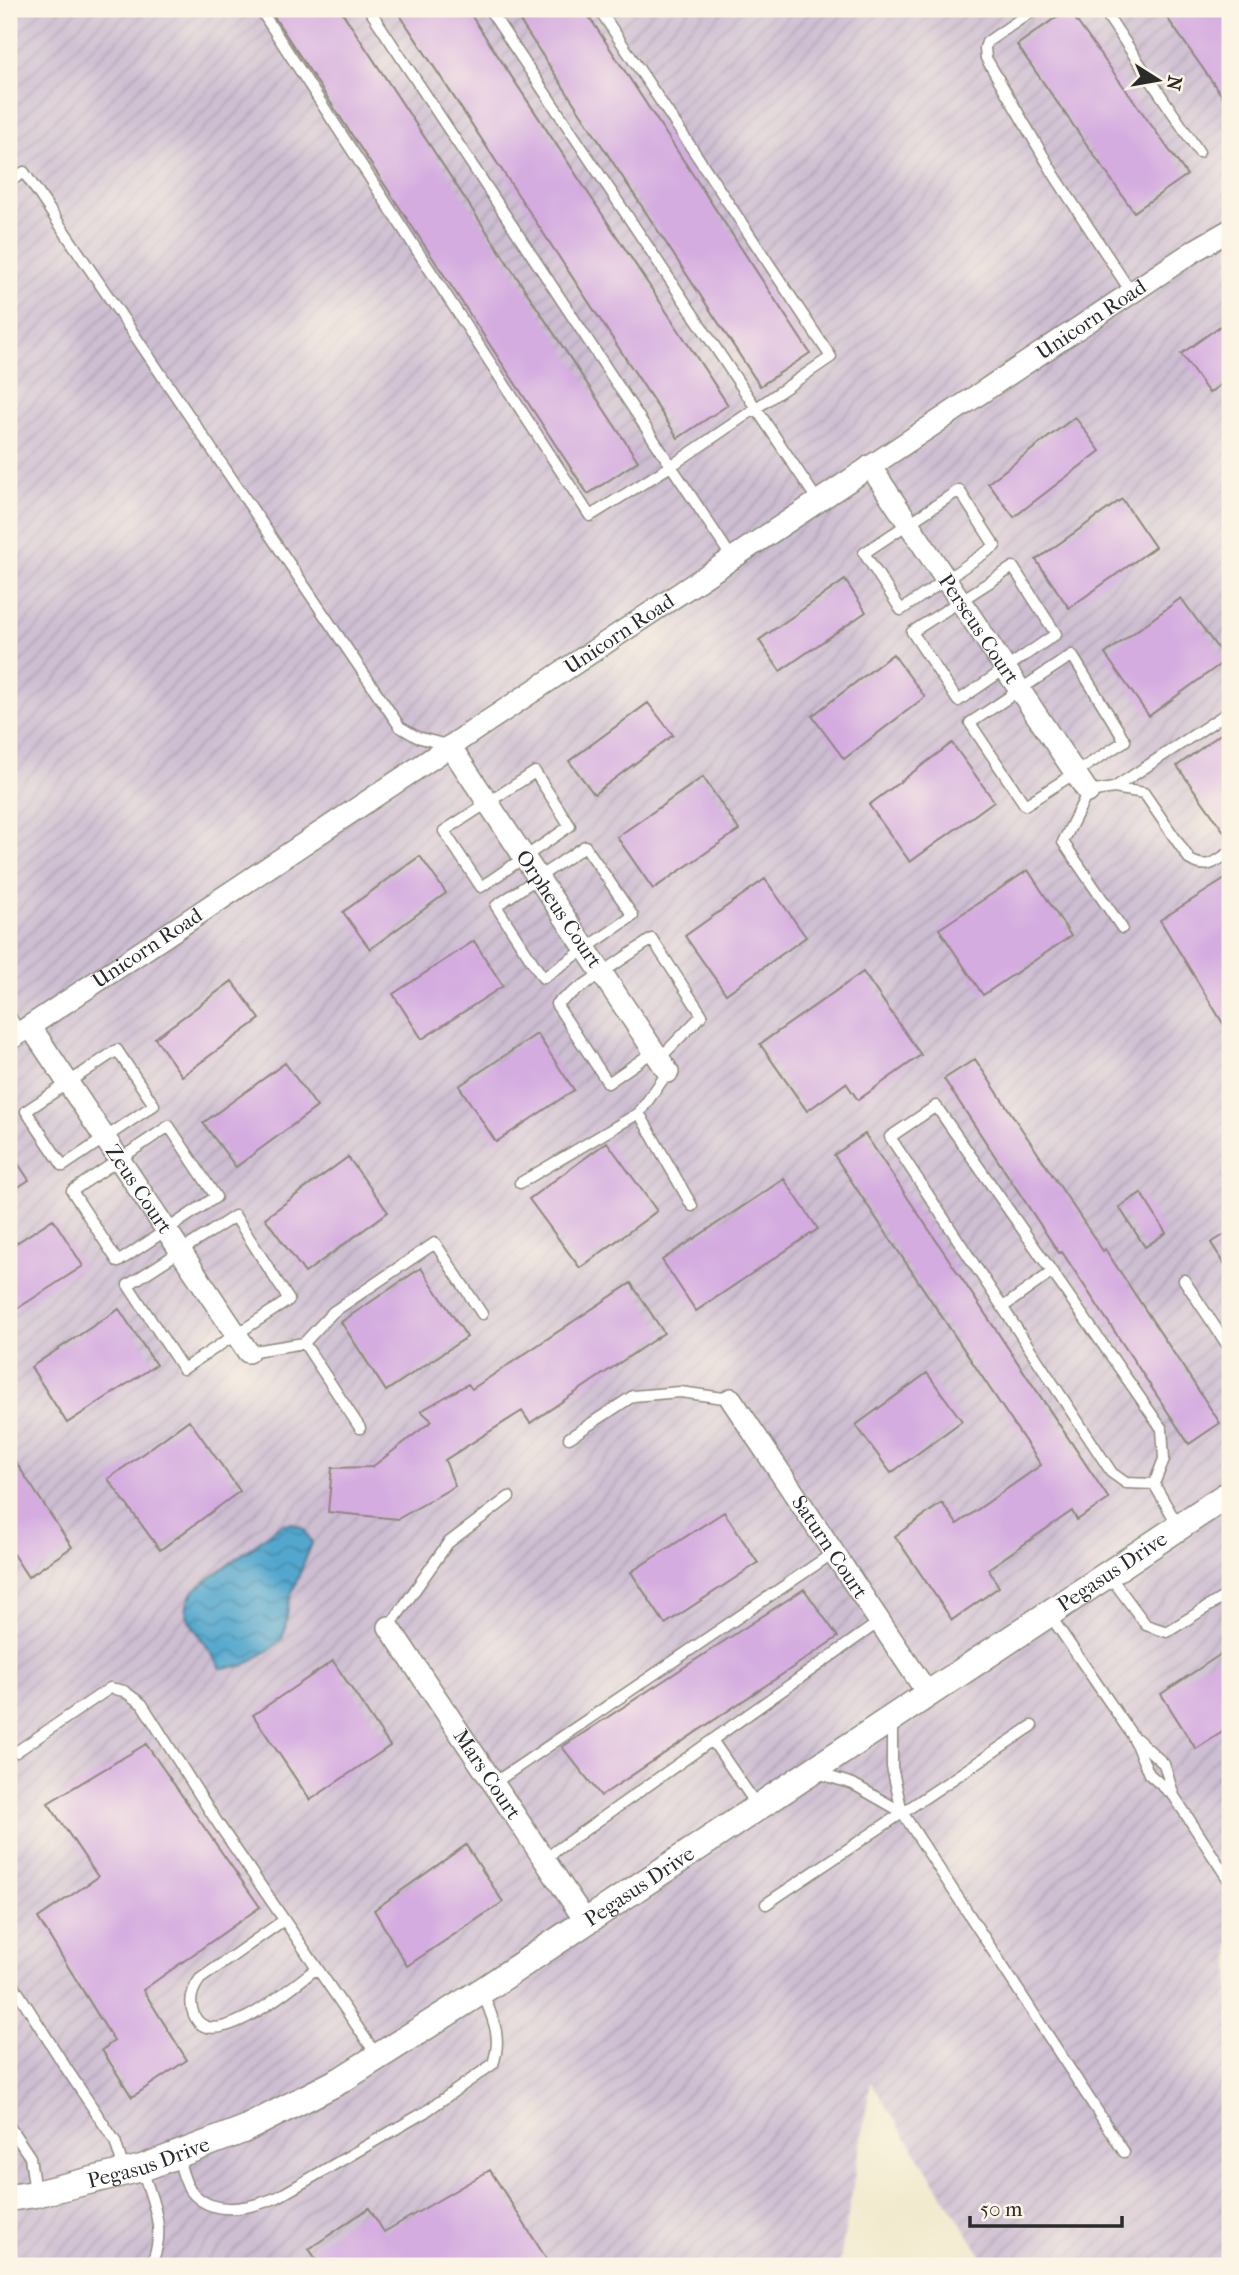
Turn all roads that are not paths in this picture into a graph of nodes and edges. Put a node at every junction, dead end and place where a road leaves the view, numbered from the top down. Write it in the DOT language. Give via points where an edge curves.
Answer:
graph roads {
  1 [pos="260,9"];
  2 [pos="369,9"];
  3 [pos="489,9"];
  4 [pos="599,9"];
  5 [pos="1035,9"];
  6 [pos="1103,9"];
  7 [pos="1199,152"];
  8 [pos="9,182"];
  9 [pos="1230,230"];
  10 [pos="1131,292"];
  11 [pos="757,407"];
  12 [pos="670,466"];
  13 [pos="870,466"];
  14 [pos="818,500"];
  15 [pos="908,523"];
  16 [pos="732,558"];
  17 [pos="947,580"];
  18 [pos="960,601"];
  19 [pos="1005,668"];
  20 [pos="1019,689"];
  21 [pos="1230,711"];
  22 [pos="450,746"];
  23 [pos="1082,783"];
  24 [pos="1114,788"];
  25 [pos="488,802"];
  26 [pos="1230,852"];
  27 [pos="525,858"];
  28 [pos="538,877"];
  29 [pos="1122,928"];
  30 [pos="585,948"];
  31 [pos="602,974"];
  32 [pos="17,1028"];
  33 [pos="660,1060"];
  34 [pos="68,1082"];
  35 [pos="639,1114"];
  36 [pos="105,1138"];
  37 [pos="119,1159"];
  38 [pos="520,1183"];
  39 [pos="692,1206"];
  40 [pos="167,1231"];
  41 [pos="180,1251"];
  42 [pos="1052,1272"];
  43 [pos="1184,1280"];
  44 [pos="1003,1307"];
  45 [pos="482,1314"];
  46 [pos="242,1343"];
  47 [pos="304,1343"];
  48 [pos="1230,1349"];
  49 [pos="731,1399"];
  50 [pos="360,1428"];
  51 [pos="569,1438"];
  52 [pos="1154,1483"];
  53 [pos="509,1497"];
  54 [pos="1226,1504"];
  55 [pos="1179,1527"];
  56 [pos="833,1553"];
  57 [pos="1108,1574"];
  58 [pos="1230,1592"];
  59 [pos="1049,1614"];
  60 [pos="879,1622"];
  61 [pos="389,1627"];
  62 [pos="928,1694"];
  63 [pos="892,1718"];
  64 [pos="1032,1726"];
  65 [pos="1132,1735"];
  66 [pos="712,1740"];
  67 [pos="16,1752"];
  68 [pos="811,1772"];
  69 [pos="494,1783"];
  70 [pos="1174,1796"];
  71 [pos="758,1807"];
  72 [pos="902,1812"];
  73 [pos="544,1859"];
  74 [pos="1230,1882"];
  75 [pos="766,1904"];
  76 [pos="284,1920"];
  77 [pos="586,1922"];
  78 [pos="317,1968"];
  79 [pos="9,1978"];
  80 [pos="482,1991"];
  81 [pos="378,2057"];
  82 [pos="9,2126"];
  83 [pos="1124,2152"];
  84 [pos="177,2155"];
  85 [pos="134,2170"];
  86 [pos="35,2194"];
  87 [pos="9,2198"];
  88 [pos="142,2266"];
  1 -- 12 [label="lane" via="590,516"];
  2 -- 12 [label="lane"];
  3 -- 11 [label="lane"];
  4 -- 11 [label="lane" via="831,357"];
  5 -- 10 [label="lane" via="987,42 986,58 1055,176"];
  6 -- 7 [label="lane"];
  8 -- 22 [label="lane" via="24,172 400,727"];
  9 -- 10 [label="street, Unicorn Road"];
  10 -- 13 [label="street, Unicorn Road"];
  11 -- 12 [label="lane"];
  11 -- 14 [label="lane"];
  12 -- 16 [label="lane"];
  13 -- 14 [label="street, Unicorn Road"];
  13 -- 15 [label="street, Perseus Court"];
  14 -- 16 [label="street, Unicorn Road"];
  15 -- 17 [label="street, Perseus Court"];
  15 -- 17 [label="lane" via="864,553 901,610"];
  15 -- 17 [label="lane" via="960,490 995,547"];
  16 -- 22 [label="street, Unicorn Road"];
  17 -- 18 [label="street, Perseus Court"];
  18 -- 19 [label="street, Perseus Court"];
  18 -- 19 [label="lane" via="912,632 958,701"];
  18 -- 19 [label="lane" via="1013,567 1056,634"];
  19 -- 20 [label="street, Perseus Court"];
  20 -- 23 [label="street, Perseus Court"];
  20 -- 23 [label="lane" via="970,723 1025,806"];
  20 -- 23 [label="lane" via="1072,655 1125,741"];
  21 -- 24 [label="lane"];
  22 -- 25 [label="street, Orpheus Court"];
  22 -- 32 [label="street, Unicorn Road"];
  23 -- 24 [label="lane"];
  23 -- 29 [label="lane" via="1063,842"];
  24 -- 26 [label="lane" via="1144,793 1190,860 1200,866"];
  25 -- 27 [label="street, Orpheus Court"];
  25 -- 27 [label="lane" via="444,831 466,865 481,887"];
  25 -- 27 [label="lane" via="535,772 570,825"];
  27 -- 28 [label="street, Orpheus Court"];
  28 -- 30 [label="street, Orpheus Court"];
  28 -- 30 [label="lane" via="496,906 543,978"];
  28 -- 30 [label="lane" via="584,846 633,916"];
  30 -- 31 [label="street, Orpheus Court"];
  31 -- 33 [label="street, Orpheus Court"];
  31 -- 33 [label="lane" via="556,1004 608,1083"];
  31 -- 33 [label="lane" via="652,939 702,1015"];
  32 -- 34 [label="street, Zeus Court"];
  33 -- 35 [label="lane"];
  34 -- 36 [label="street, Zeus Court"];
  34 -- 36 [label="lane" via="26,1111 62,1166"];
  34 -- 36 [label="lane" via="117,1049 154,1105"];
  35 -- 38 [label="lane"];
  35 -- 39 [label="lane"];
  36 -- 37 [label="street, Zeus Court"];
  37 -- 40 [label="street, Zeus Court"];
  37 -- 40 [label="lane" via="72,1191 118,1262"];
  37 -- 40 [label="lane" via="169,1126 216,1197"];
  40 -- 41 [label="street, Zeus Court"];
  41 -- 46 [label="street, Zeus Court"];
  41 -- 46 [label="lane" via="128,1284 183,1369"];
  41 -- 46 [label="lane" via="234,1216 289,1300"];
  42 -- 44 [label="lane"];
  42 -- 44 [label="lane" via="936,1106 890,1137"];
  42 -- 52 [label="lane" via="1162,1429 1164,1459"];
  43 -- 48 [label="lane"];
  44 -- 52 [label="lane" via="1112,1473 1126,1483"];
  45 -- 47 [label="lane" via="435,1242 333,1312"];
  46 -- 47 [label="lane"];
  47 -- 50 [label="lane"];
  49 -- 51 [label="lane" via="680,1392 633,1396"];
  49 -- 56 [label="street, Saturn Court"];
  52 -- 55 [label="lane"];
  53 -- 61 [label="lane" via="448,1543"];
  54 -- 55 [label="street, Pegasus Drive"];
  55 -- 57 [label="street, Pegasus Drive"];
  56 -- 60 [label="street, Saturn Court"];
  56 -- 69 [label="lane"];
  57 -- 58 [label="lane" via="1146,1625 1167,1632"];
  57 -- 59 [label="street, Pegasus Drive"];
  59 -- 62 [label="street, Pegasus Drive"];
  59 -- 65 [label="lane"];
  60 -- 62 [label="street, Saturn Court"];
  60 -- 66 [label="lane"];
  61 -- 69 [label="street, Mars Court"];
  62 -- 63 [label="street, Pegasus Drive"];
  63 -- 68 [label="street, Pegasus Drive"];
  63 -- 72 [label="lane" via="892,1767"];
  64 -- 72 [label="lane"];
  65 -- 70 [label="lane" via="1149,1774"];
  65 -- 70 [label="lane" via="1164,1764"];
  66 -- 71 [label="lane"];
  66 -- 73 [label="lane"];
  67 -- 76 [label="lane" via="110,1688 124,1691 142,1704"];
  68 -- 71 [label="street, Pegasus Drive"];
  68 -- 72 [label="lane" via="853,1784"];
  69 -- 73 [label="street, Mars Court"];
  70 -- 74 [label="lane"];
  71 -- 77 [label="street, Pegasus Drive"];
  72 -- 75 [label="lane"];
  72 -- 83 [label="lane"];
  73 -- 77 [label="street, Mars Court"];
  76 -- 78 [label="lane"];
  76 -- 78 [label="lane" via="200,1979 191,1998 195,2018 206,2028 229,2027"];
  77 -- 80 [label="street, Pegasus Drive"];
  78 -- 81 [label="lane"];
  79 -- 85 [label="lane"];
  80 -- 81 [label="street, Pegasus Drive"];
  80 -- 84 [label="lane" via="498,2035 493,2064 425,2112 278,2197 254,2207 229,2209 206,2204 189,2190"];
  81 -- 84 [label="street, Pegasus Drive" via="275,2115"];
  82 -- 86 [label="lane" via="30,2157"];
  84 -- 85 [label="street, Pegasus Drive"];
  85 -- 86 [label="street, Pegasus Drive"];
  85 -- 88 [label="lane" via="160,2228 152,2262"];
  86 -- 87 [label="street, Pegasus Drive"];
}
